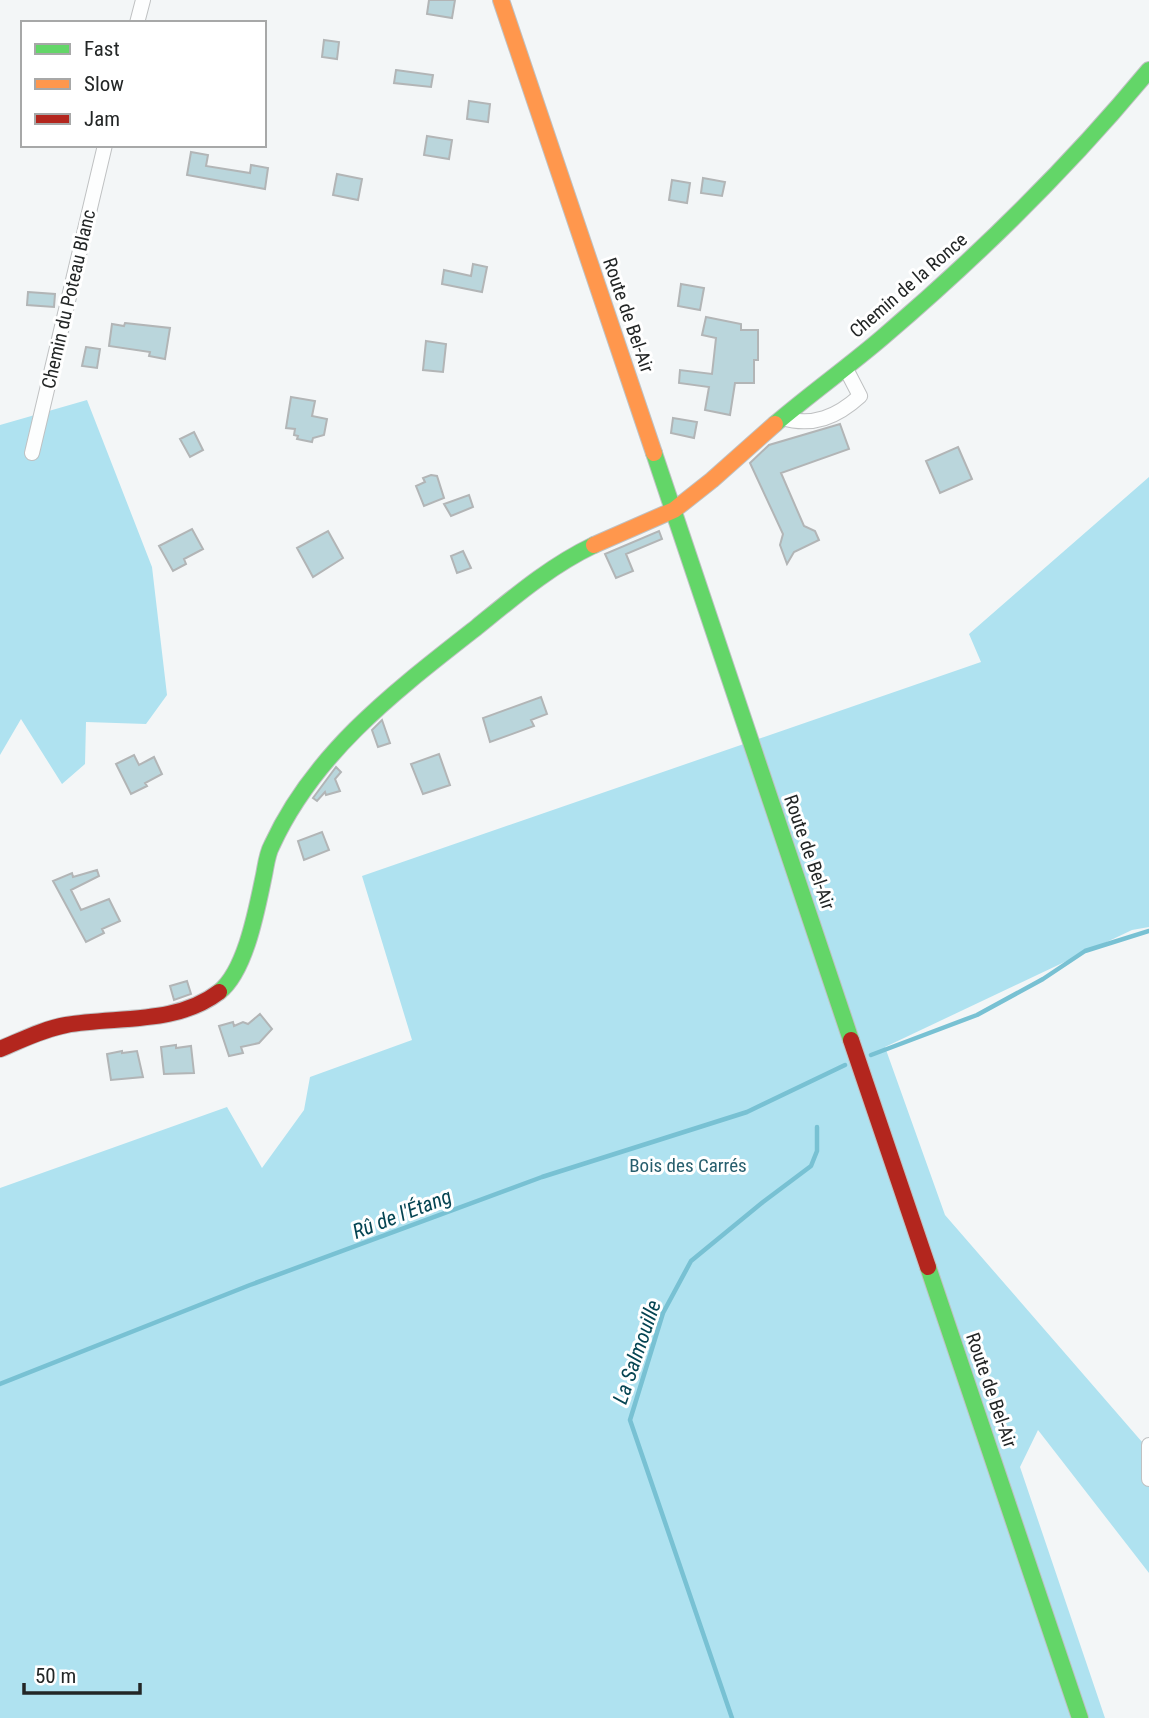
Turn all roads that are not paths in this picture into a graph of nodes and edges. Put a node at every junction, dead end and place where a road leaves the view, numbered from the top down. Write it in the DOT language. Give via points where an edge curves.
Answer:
graph roads {
  1 [pos="142,0"];
  2 [pos="501,0"];
  3 [pos="137,21"];
  4 [pos="1149,70"];
  5 [pos="105,147"];
  6 [pos="845,367"];
  7 [pos="782,418"];
  8 [pos="32,453"];
  9 [pos="674,510"];
  10 [pos="0,1049"];
  11 [pos="1149,1445"];
  12 [pos="1149,1479"];
  13 [pos="1080,1718"];
  1 -- 3 [label="street"];
  2 -- 9 [label="main road, Route de Bel-Air"];
  4 -- 6 [label="main road, Chemin de la Ronce" via="1017,216"];
  5 -- 8 [label="street, Chemin du Poteau Blanc"];
  6 -- 7 [label="main road, Chemin de la Ronce"];
  6 -- 7 [label="street" via="860,396 849,406 817,422"];
  7 -- 9 [label="main road, Chemin de la Ronce"];
  9 -- 10 [label="main road, Chemin de la Ronce" via="564,561 403,685 336,746 278,830 239,966 210,1000 172,1014 67,1024"];
  9 -- 13 [label="main road, Route de Bel-Air"];
  11 -- 12 [label="street"];
}
